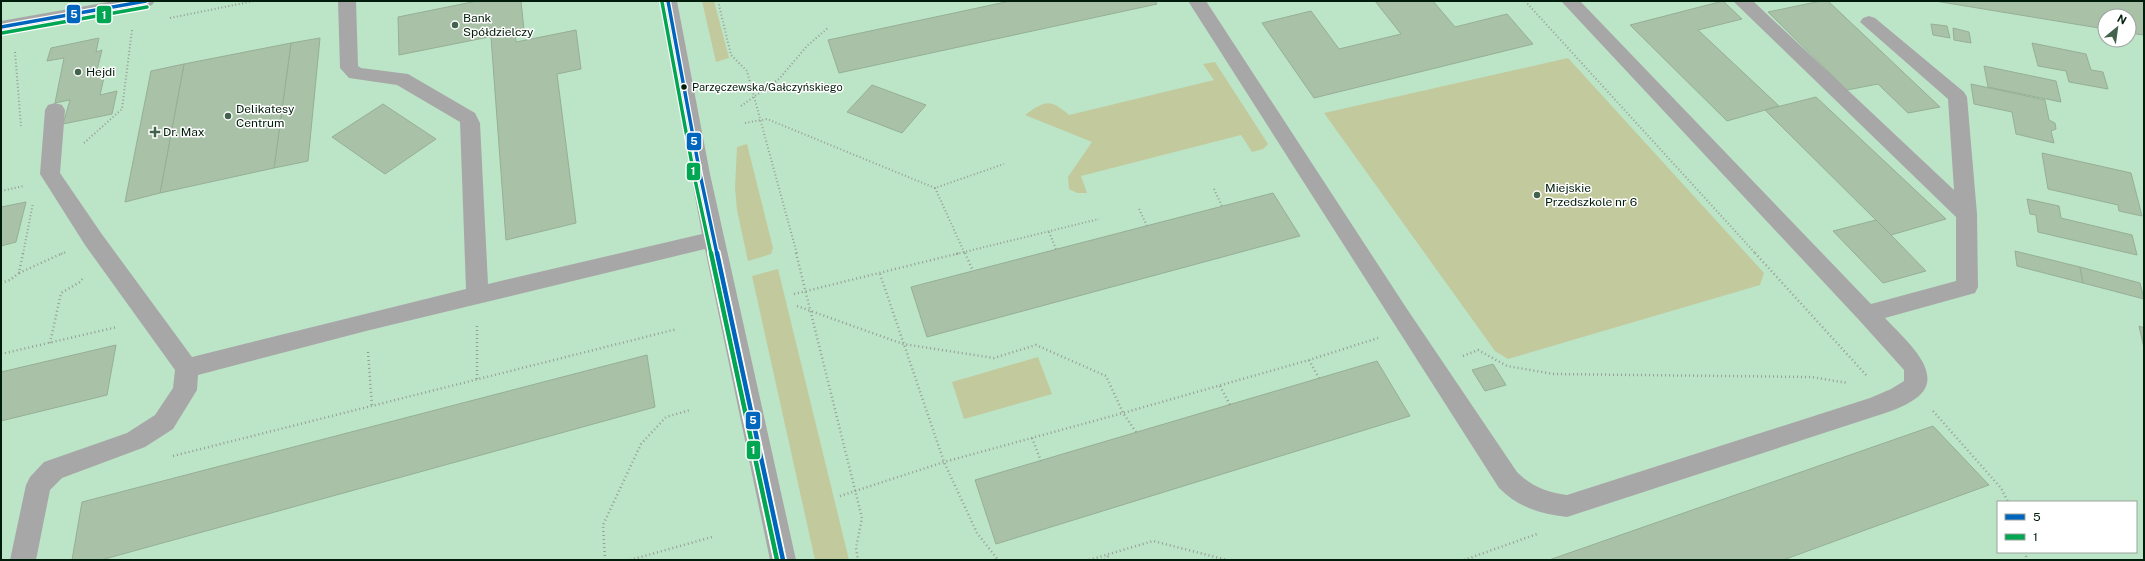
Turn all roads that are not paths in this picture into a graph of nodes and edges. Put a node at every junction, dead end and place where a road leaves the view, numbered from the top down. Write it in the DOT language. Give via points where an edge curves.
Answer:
graph roads {
  1 [pos="146,1"];
  2 [pos="347,1"];
  3 [pos="668,1"];
  4 [pos="1197,1"];
  5 [pos="1570,1"];
  6 [pos="1742,1"];
  7 [pos="1869,22"];
  8 [pos="1,27"];
  9 [pos="54,110"];
  10 [pos="1966,214"];
  11 [pos="714,239"];
  12 [pos="477,296"];
  13 [pos="1867,314"];
  14 [pos="187,368"];
  15 [pos="23,560"];
  16 [pos="783,560"];
  1 -- 8 [label="street"];
  2 -- 12 [label="street" via="349,68 356,74 401,79 468,118"];
  3 -- 11 [label="street"];
  4 -- 13 [label="street" via="1508,480 1532,499 1567,506 1882,403 1913,389 1918,382 1914,366"];
  5 -- 13 [label="street"];
  6 -- 10 [label="street"];
  7 -- 10 [label="street" via="1957,97"];
  9 -- 14 [label="street" via="50,174 86,242"];
  10 -- 13 [label="street" via="1968,287"];
  11 -- 12 [label="street"];
  11 -- 16 [label="street"];
  12 -- 14 [label="street"];
  14 -- 15 [label="street" via="185,390 164,422 136,440 114,450 80,459 53,470 39,485"];
}
